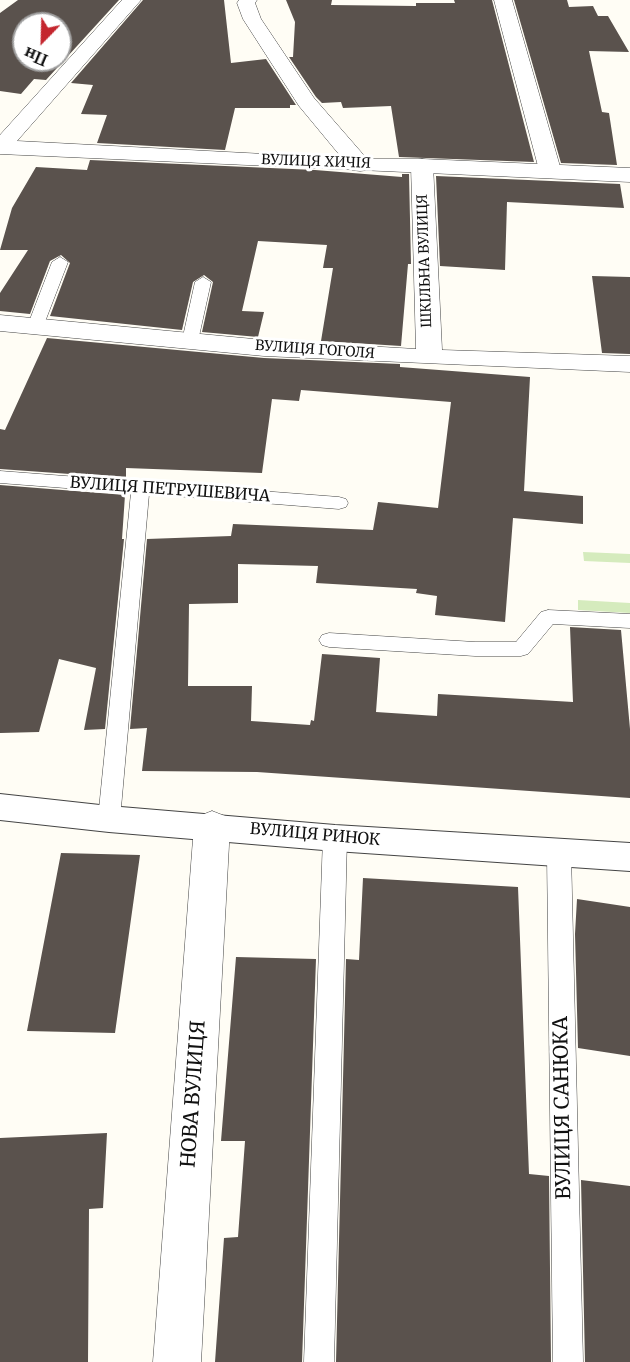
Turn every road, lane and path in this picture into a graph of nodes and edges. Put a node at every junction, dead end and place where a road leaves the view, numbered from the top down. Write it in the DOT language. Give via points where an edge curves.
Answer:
graph roads {
  1 [pos="132,0"];
  2 [pos="248,0"];
  3 [pos="503,0"];
  4 [pos="1,148"];
  5 [pos="360,165"];
  6 [pos="422,165"];
  7 [pos="550,170"];
  8 [pos="630,175"];
  9 [pos="60,262"];
  10 [pos="203,282"];
  11 [pos="0,323"];
  12 [pos="35,327"];
  13 [pos="190,341"];
  14 [pos="429,357"];
  15 [pos="630,364"];
  16 [pos="0,477"];
  17 [pos="141,487"];
  18 [pos="339,503"];
  19 [pos="630,621"];
  20 [pos="329,640"];
  21 [pos="0,807"];
  22 [pos="109,819"];
  23 [pos="212,826"];
  24 [pos="335,838"];
  25 [pos="559,853"];
  26 [pos="630,857"];
  27 [pos="177,1362"];
  28 [pos="319,1362"];
  29 [pos="568,1362"];
  1 -- 4 [label="street"];
  2 -- 5 [label="street" via="252,19 306,102"];
  3 -- 7 [label="street"];
  4 -- 5 [label="street, ВУЛИЦЯ ХИЧІЯ"];
  5 -- 6 [label="street, ВУЛИЦЯ ХИЧІЯ"];
  6 -- 7 [label="street, ВУЛИЦЯ ХИЧІЯ"];
  6 -- 14 [label="street, ШКІЛЬНА ВУЛИЦЯ"];
  7 -- 8 [label="street, ВУЛИЦЯ ХИЧІЯ"];
  9 -- 12 [label="lane"];
  10 -- 13 [label="lane"];
  11 -- 12 [label="street, ВУЛИЦЯ ГОГОЛЯ"];
  12 -- 13 [label="street, ВУЛИЦЯ ГОГОЛЯ"];
  13 -- 14 [label="street, ВУЛИЦЯ ГОГОЛЯ"];
  14 -- 15 [label="street, ВУЛИЦЯ ГОГОЛЯ"];
  16 -- 17 [label="lane, ВУЛИЦЯ ПЕТРУШЕВИЧА"];
  17 -- 18 [label="lane, ВУЛИЦЯ ПЕТРУШЕВИЧА"];
  17 -- 22 [label="lane"];
  19 -- 20 [label="lane" via="548,617 521,649"];
  21 -- 22 [label="street, ВУЛИЦЯ РИНОК"];
  22 -- 23 [label="street, ВУЛИЦЯ РИНОК"];
  23 -- 24 [label="street, ВУЛИЦЯ РИНОК"];
  23 -- 27 [label="street, НОВА ВУЛИЦЯ"];
  24 -- 25 [label="street, ВУЛИЦЯ РИНОК"];
  24 -- 28 [label="lane"];
  25 -- 26 [label="street, ВУЛИЦЯ РИНОК"];
  25 -- 29 [label="lane, ВУЛИЦЯ САНЮКА"];
}
